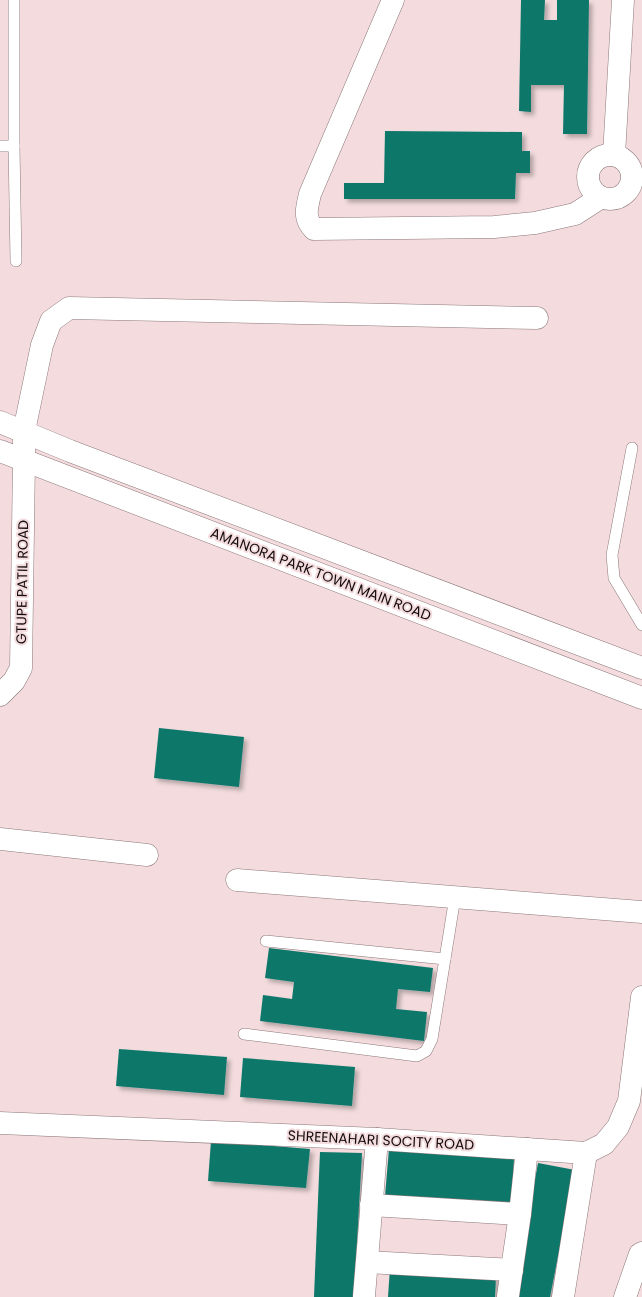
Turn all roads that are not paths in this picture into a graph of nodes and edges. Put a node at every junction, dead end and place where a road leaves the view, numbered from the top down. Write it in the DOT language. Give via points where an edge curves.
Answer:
graph roads {
  1 [pos="14,0"];
  2 [pos="393,0"];
  3 [pos="622,0"];
  4 [pos="0,146"];
  5 [pos="14,146"];
  6 [pos="614,155"];
  7 [pos="636,170"];
  8 [pos="600,198"];
  9 [pos="632,198"];
  10 [pos="16,261"];
  11 [pos="537,318"];
  12 [pos="0,422"];
  13 [pos="24,431"];
  14 [pos="632,448"];
  15 [pos="0,451"];
  16 [pos="24,460"];
  17 [pos="642,625"];
  18 [pos="642,668"];
  19 [pos="0,695"];
  20 [pos="642,698"];
  21 [pos="0,839"];
  22 [pos="147,855"];
  23 [pos="237,880"];
  24 [pos="454,897"];
  25 [pos="642,912"];
  26 [pos="266,941"];
  27 [pos="445,959"];
  28 [pos="642,997"];
  29 [pos="244,1034"];
  30 [pos="0,1123"];
  31 [pos="377,1139"];
  32 [pos="527,1149"];
  33 [pos="586,1153"];
  34 [pos="371,1205"];
  35 [pos="520,1214"];
  36 [pos="642,1253"];
  37 [pos="367,1262"];
  38 [pos="512,1270"];
  39 [pos="364,1296"];
  40 [pos="508,1296"];
  41 [pos="563,1297"];
  42 [pos="625,1297"];
  1 -- 5 [label="lane"];
  2 -- 8 [label="street" via="310,194 306,212 308,223 314,229 494,227 535,223 575,214"];
  3 -- 6 [label="street"];
  4 -- 5 [label="lane"];
  5 -- 10 [label="lane"];
  6 -- 7 [label="street"];
  6 -- 8 [label="street" via="600,157 587,174 590,188"];
  7 -- 9 [label="street" via="628,191"];
  8 -- 9 [label="street"];
  11 -- 13 [label="street, GTUPE PATIL ROAD" via="69,308 51,321 42,345"];
  12 -- 13 [label="street, AMANORA PARK TOWN MAIN ROAD"];
  13 -- 16 [label="street, GTUPE PATIL ROAD"];
  13 -- 18 [label="street, AMANORA PARK TOWN MAIN ROAD" via="70,451"];
  14 -- 17 [label="lane" via="612,555 614,578"];
  15 -- 16 [label="street, AMANORA PARK TOWN MAIN ROAD"];
  16 -- 19 [label="street, GTUPE PATIL ROAD" via="21,668 14,681"];
  16 -- 20 [label="street, AMANORA PARK TOWN MAIN ROAD"];
  21 -- 22 [label="street"];
  23 -- 24 [label="street"];
  24 -- 25 [label="street"];
  24 -- 27 [label="lane"];
  26 -- 27 [label="lane"];
  27 -- 29 [label="lane" via="432,1039 426,1052 416,1056"];
  28 -- 33 [label="street" via="629,1101 618,1127 604,1144"];
  30 -- 31 [label="street, SHREENAHARI SOCITY ROAD"];
  31 -- 32 [label="street, SHREENAHARI SOCITY ROAD"];
  31 -- 34 [label="street"];
  32 -- 33 [label="street, SHREENAHARI SOCITY ROAD"];
  32 -- 35 [label="street"];
  33 -- 41 [label="street"];
  34 -- 35 [label="street"];
  34 -- 37 [label="street"];
  35 -- 38 [label="street"];
  36 -- 42 [label="street"];
  37 -- 38 [label="street"];
  37 -- 39 [label="street"];
  38 -- 40 [label="street"];
}
